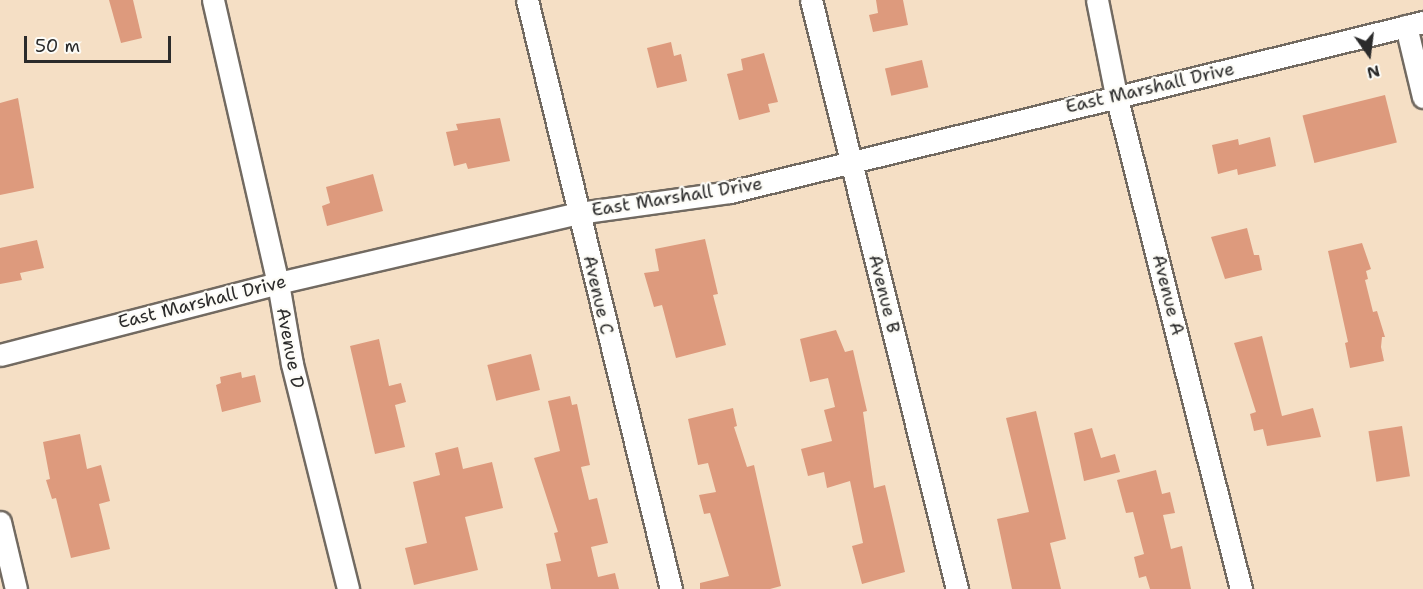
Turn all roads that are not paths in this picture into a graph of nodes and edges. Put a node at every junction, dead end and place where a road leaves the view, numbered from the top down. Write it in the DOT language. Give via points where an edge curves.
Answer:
graph roads {
  1 [pos="213,0"];
  2 [pos="527,0"];
  3 [pos="811,0"];
  4 [pos="1097,0"];
  5 [pos="1414,24"];
  6 [pos="1116,94"];
  7 [pos="1423,97"];
  8 [pos="851,163"];
  9 [pos="579,213"];
  10 [pos="278,283"];
  11 [pos="0,355"];
  12 [pos="0,522"];
  13 [pos="16,589"];
  14 [pos="348,589"];
  15 [pos="671,589"];
  16 [pos="957,589"];
  17 [pos="1241,589"];
  1 -- 10 [label="street, Avenue D"];
  2 -- 9 [label="street, Avenue C"];
  3 -- 8 [label="street, Avenue B"];
  4 -- 6 [label="street, Avenue A"];
  5 -- 6 [label="street, East Marshall Drive"];
  5 -- 7 [label="street"];
  6 -- 8 [label="street, East Marshall Drive"];
  6 -- 17 [label="street, Avenue A"];
  8 -- 9 [label="street, East Marshall Drive" via="730,192"];
  8 -- 16 [label="street, Avenue B"];
  9 -- 10 [label="street, East Marshall Drive"];
  9 -- 15 [label="street, Avenue C"];
  10 -- 11 [label="street, East Marshall Drive"];
  10 -- 14 [label="street, Avenue D" via="292,364"];
  12 -- 13 [label="street"];
}
